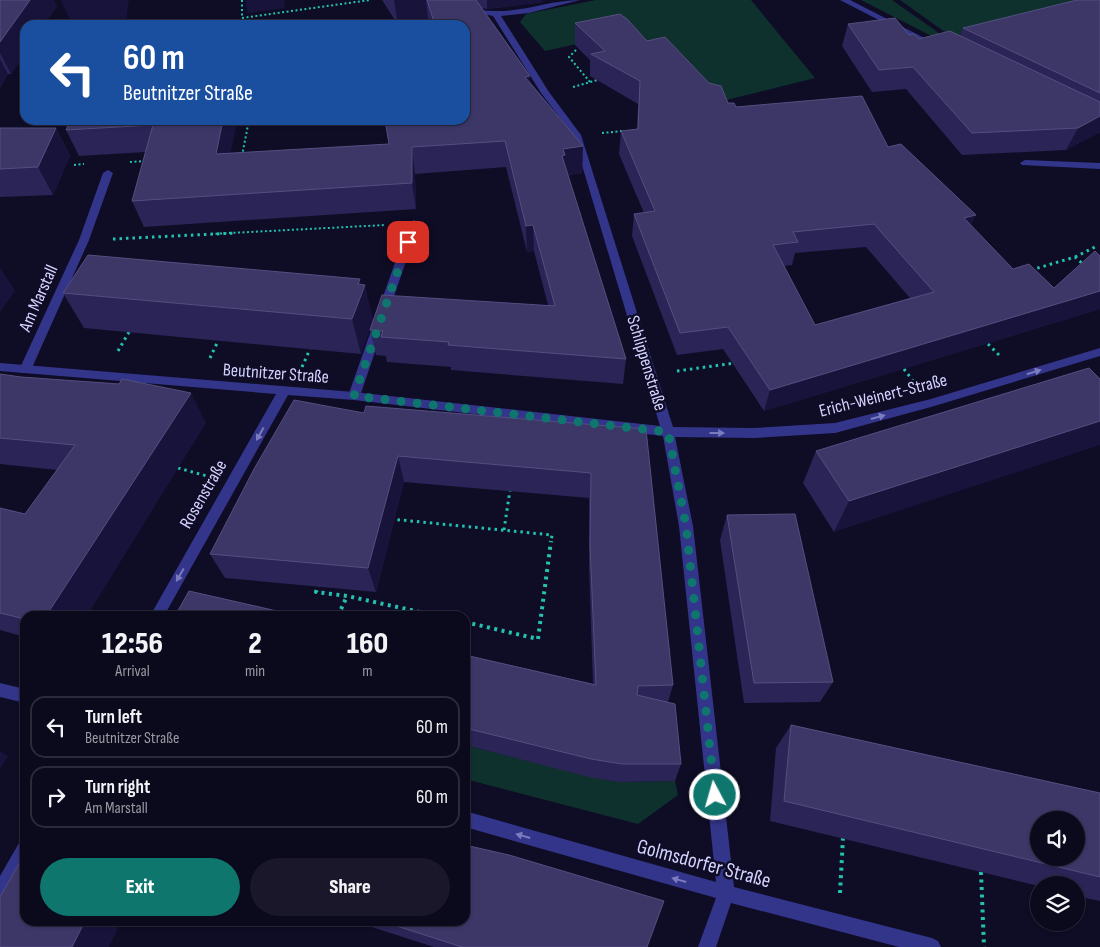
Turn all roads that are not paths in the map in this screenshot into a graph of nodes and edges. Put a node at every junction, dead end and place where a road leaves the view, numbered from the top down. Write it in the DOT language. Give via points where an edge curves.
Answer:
graph roads {
  1 [pos="450,0"];
  2 [pos="576,0"];
  3 [pos="844,0"];
  4 [pos="496,14"];
  5 [pos="941,48"];
  6 [pos="1025,163"];
  7 [pos="1100,166"];
  8 [pos="108,173"];
  9 [pos="414,224"];
  10 [pos="1100,352"];
  11 [pos="0,367"];
  12 [pos="25,370"];
  13 [pos="284,391"];
  14 [pos="354,396"];
  15 [pos="668,432"];
  16 [pos="160,611"];
  17 [pos="0,690"];
  18 [pos="20,695"];
  19 [pos="470,820"];
  20 [pos="20,857"];
  21 [pos="0,892"];
  22 [pos="726,893"];
  23 [pos="707,947"];
  24 [pos="932,947"];
  1 -- 4 [label="street" via="460,7"];
  2 -- 4 [label="street"];
  3 -- 5 [label="street"];
  4 -- 15 [label="street, Schlippenstraße" via="545,93 577,135"];
  6 -- 7 [label="street"];
  8 -- 12 [label="street, Am Marstall" via="84,240"];
  9 -- 14 [label="street"];
  15 -- 10 [label="street, Erich-Weinert-Straße, one-way" via="754,433 835,428"];
  11 -- 12 [label="street, Beutnitzer Straße"];
  12 -- 13 [label="street, Beutnitzer Straße"];
  13 -- 14 [label="street, Beutnitzer Straße"];
  13 -- 16 [label="street, Rosenstraße, one-way"];
  14 -- 15 [label="street, Beutnitzer Straße"];
  15 -- 22 [label="street, Schlippenstraße" via="686,526"];
  17 -- 18 [label="street"];
  22 -- 19 [label="street, Golmsdorfer Straße, one-way"];
  20 -- 21 [label="street"];
  22 -- 23 [label="street, Schlippenstraße"];
  22 -- 24 [label="street, Golmsdorfer Straße"];
}
